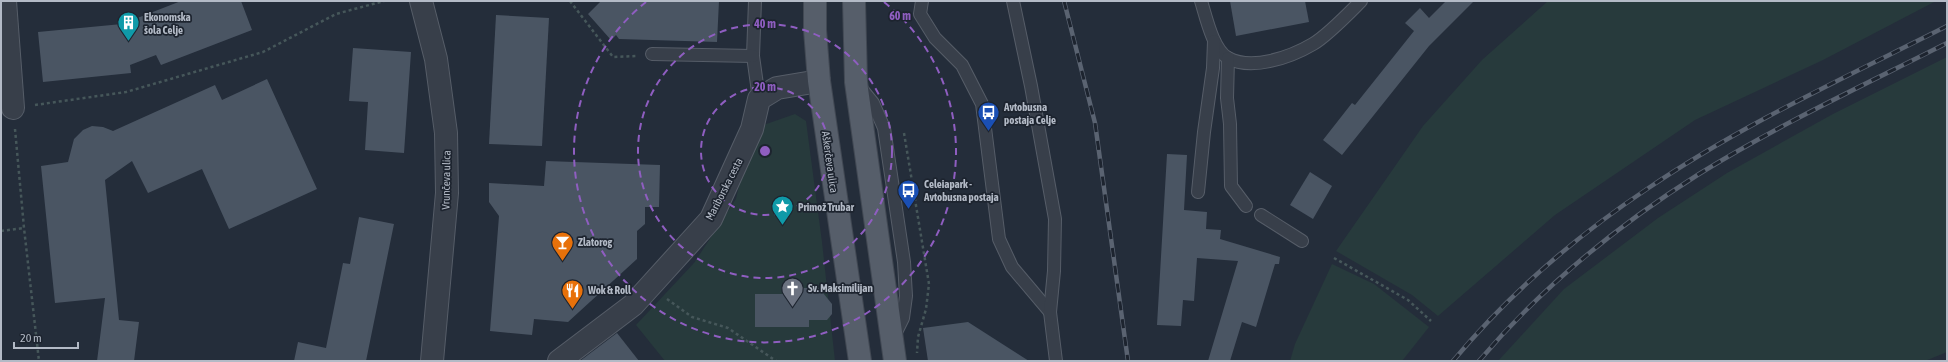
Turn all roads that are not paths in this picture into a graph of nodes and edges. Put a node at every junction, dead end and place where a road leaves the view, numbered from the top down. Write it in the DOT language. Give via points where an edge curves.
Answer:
graph roads {
  1 [pos="5,1"];
  2 [pos="421,1"];
  3 [pos="754,1"];
  4 [pos="815,1"];
  5 [pos="854,1"];
  6 [pos="922,1"];
  7 [pos="1013,1"];
  8 [pos="1201,1"];
  9 [pos="1361,1"];
  10 [pos="1214,41"];
  11 [pos="652,54"];
  12 [pos="753,56"];
  13 [pos="1228,58"];
  14 [pos="819,81"];
  15 [pos="759,99"];
  16 [pos="13,108"];
  17 [pos="1198,192"];
  18 [pos="1246,206"];
  19 [pos="1261,215"];
  20 [pos="1302,240"];
  21 [pos="1050,312"];
  22 [pos="432,361"];
  23 [pos="559,361"];
  24 [pos="860,361"];
  25 [pos="895,361"];
  26 [pos="1056,361"];
  1 -- 16 [label="street"];
  2 -- 22 [label="street, Vrunčeva ulica" via="436,59 446,133 447,193"];
  3 -- 12 [label="lane"];
  4 -- 14 [label="main road"];
  5 -- 25 [label="main road" via="856,82"];
  6 -- 21 [label="lane" via="920,14 935,38 962,65 982,104 999,238 1012,267"];
  7 -- 21 [label="lane" via="1055,219"];
  8 -- 10 [label="lane"];
  9 -- 13 [label="lane" via="1314,44 1276,60 1251,64"];
  10 -- 13 [label="lane"];
  10 -- 17 [label="lane"];
  11 -- 12 [label="lane"];
  12 -- 15 [label="lane"];
  13 -- 18 [label="lane" via="1231,186"];
  14 -- 15 [label="street" via="777,88"];
  14 -- 24 [label="main road, Aškerčeva ulica"];
  15 -- 23 [label="street, Mariborska cesta" via="752,130 711,219 633,306"];
  19 -- 20 [label="lane"];
  21 -- 26 [label="lane"];
}
